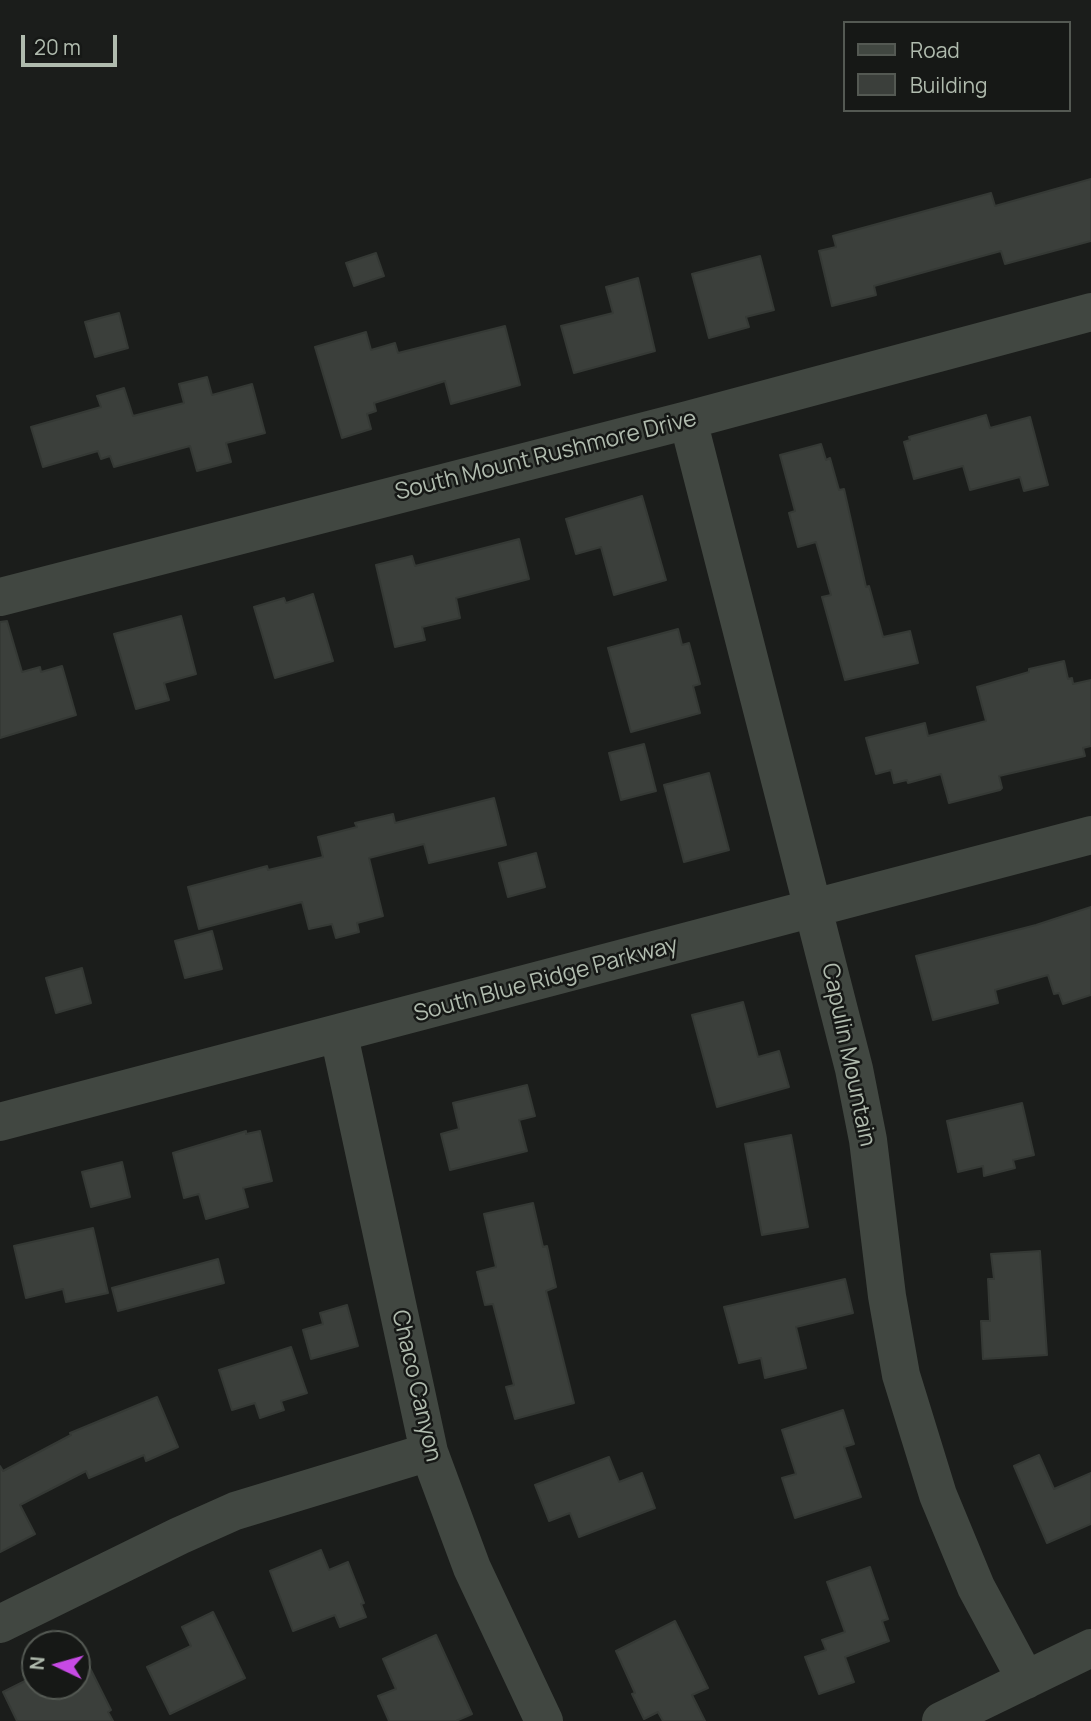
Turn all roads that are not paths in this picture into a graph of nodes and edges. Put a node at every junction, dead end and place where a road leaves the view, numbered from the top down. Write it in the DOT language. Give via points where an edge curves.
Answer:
graph roads {
  1 [pos="1091,312"];
  2 [pos="688,420"];
  3 [pos="0,597"];
  4 [pos="1091,835"];
  5 [pos="814,908"];
  6 [pos="339,1035"];
  7 [pos="0,1122"];
  8 [pos="429,1452"];
  9 [pos="0,1624"];
  10 [pos="1091,1647"];
  11 [pos="1026,1680"];
  12 [pos="544,1721"];
  13 [pos="941,1721"];
  1 -- 2 [label="street, South Mount Rushmore Drive"];
  2 -- 3 [label="street, South Mount Rushmore Drive"];
  2 -- 5 [label="street, Capulin Mountain"];
  4 -- 5 [label="street, South Blue Ridge Parkway"];
  5 -- 6 [label="street, South Blue Ridge Parkway"];
  5 -- 11 [label="street, Capulin Mountain" via="868,1140 901,1375 938,1495 976,1587"];
  6 -- 7 [label="street, South Blue Ridge Parkway"];
  6 -- 8 [label="street, Chaco Canyon"];
  8 -- 9 [label="street" via="235,1511"];
  8 -- 12 [label="street, Chaco Canyon" via="472,1568"];
  10 -- 11 [label="street"];
  11 -- 13 [label="street"];
}
